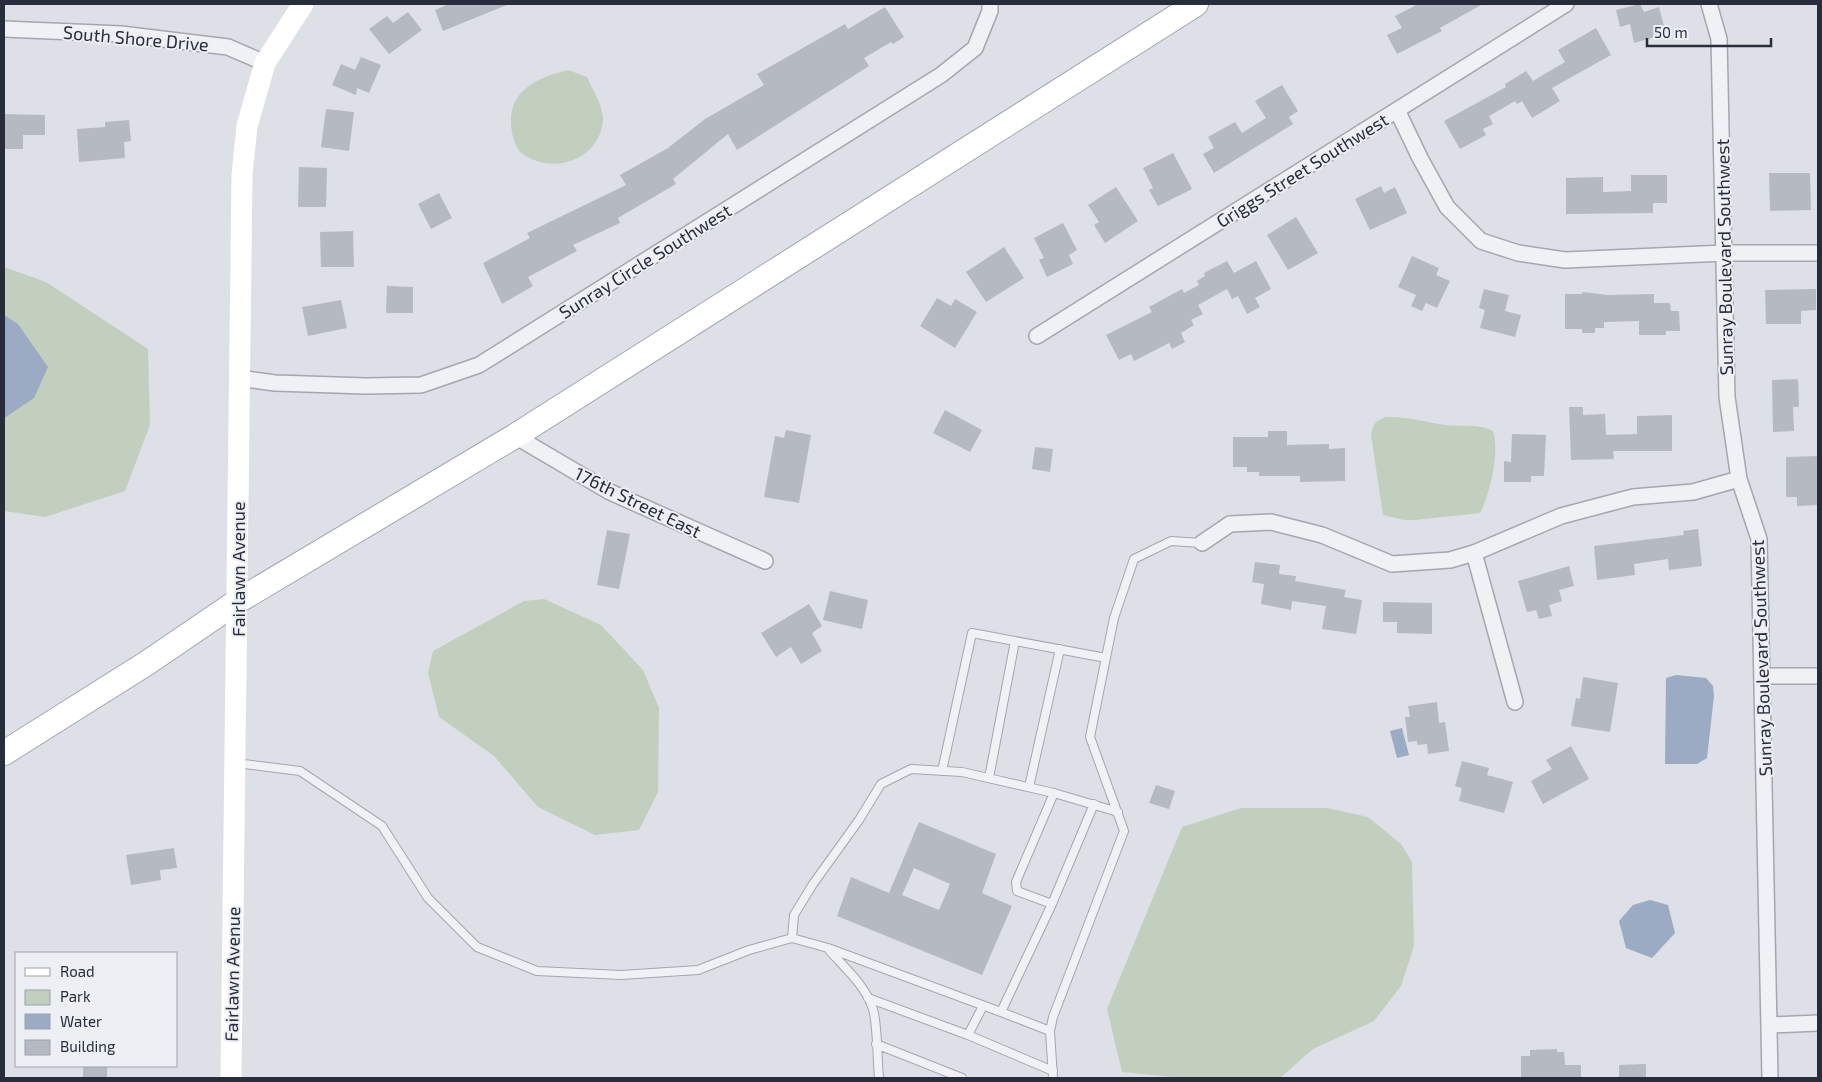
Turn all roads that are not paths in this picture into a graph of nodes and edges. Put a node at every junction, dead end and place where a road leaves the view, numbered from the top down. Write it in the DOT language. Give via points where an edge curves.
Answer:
graph roads {
  1 [pos="304,4"];
  2 [pos="990,4"];
  3 [pos="1196,4"];
  4 [pos="1566,4"];
  5 [pos="1709,4"];
  6 [pos="4,29"];
  7 [pos="265,63"];
  8 [pos="1398,110"];
  9 [pos="1725,253"];
  10 [pos="1818,253"];
  11 [pos="1036,336"];
  12 [pos="239,378"];
  13 [pos="515,436"];
  14 [pos="1739,479"];
  15 [pos="1202,543"];
  16 [pos="1474,553"];
  17 [pos="765,561"];
  18 [pos="238,601"];
  19 [pos="1015,641"];
  20 [pos="1060,649"];
  21 [pos="1106,658"];
  22 [pos="1763,676"];
  23 [pos="1818,676"];
  24 [pos="1515,702"];
  25 [pos="4,753"];
  26 [pos="236,763"];
  27 [pos="942,771"];
  28 [pos="989,778"];
  29 [pos="1030,787"];
  30 [pos="1054,793"];
  31 [pos="1094,804"];
  32 [pos="1118,812"];
  33 [pos="1052,904"];
  34 [pos="792,938"];
  35 [pos="828,948"];
  36 [pos="868,998"];
  37 [pos="983,1006"];
  38 [pos="1001,1012"];
  39 [pos="1818,1023"];
  40 [pos="1769,1025"];
  41 [pos="1050,1031"];
  42 [pos="968,1035"];
  43 [pos="876,1044"];
  44 [pos="1053,1074"];
  45 [pos="231,1078"];
  46 [pos="879,1078"];
  47 [pos="962,1078"];
  48 [pos="1770,1078"];
  1 -- 7 [label="street, Fairlawn Avenue"];
  2 -- 12 [label="street, Sunray Circle Southwest" via="975,48 941,75 479,365 421,385 284,384"];
  3 -- 13 [label="main road"];
  4 -- 8 [label="street, Griggs Street Southwest"];
  5 -- 9 [label="street, Sunray Boulevard Southwest" via="1719,39"];
  6 -- 7 [label="street, South Shore Drive" via="121,34 228,47"];
  7 -- 12 [label="street, Fairlawn Avenue" via="247,126 242,175"];
  8 -- 9 [label="street" via="1447,207 1481,241 1518,253 1565,260"];
  8 -- 11 [label="street, Griggs Street Southwest"];
  9 -- 10 [label="street"];
  9 -- 14 [label="street, Sunray Boulevard Southwest" via="1727,397"];
  12 -- 18 [label="street, Fairlawn Avenue"];
  13 -- 17 [label="street, 176th Street East" via="610,492"];
  13 -- 18 [label="main road"];
  14 -- 16 [label="street" via="1693,492 1633,497 1570,514"];
  14 -- 22 [label="street, Sunray Boulevard Southwest" via="1759,539"];
  15 -- 16 [label="street" via="1230,524 1271,522 1322,535 1392,564 1450,560"];
  15 -- 21 [label="lane" via="1171,541 1134,559 1114,618"];
  16 -- 24 [label="street"];
  18 -- 25 [label="main road"];
  18 -- 26 [label="street, Fairlawn Avenue"];
  19 -- 20 [label="lane"];
  19 -- 27 [label="lane" via="972,633"];
  19 -- 28 [label="lane"];
  20 -- 21 [label="lane"];
  20 -- 29 [label="lane"];
  21 -- 32 [label="lane" via="1090,737"];
  22 -- 23 [label="street"];
  22 -- 40 [label="street, Sunray Boulevard Southwest"];
  26 -- 34 [label="lane" via="300,771 382,826 428,898 477,947 537,971 621,975 698,970"];
  26 -- 45 [label="street, Fairlawn Avenue"];
  27 -- 28 [label="lane"];
  27 -- 34 [label="lane" via="912,769 881,784 794,915"];
  28 -- 29 [label="lane"];
  29 -- 30 [label="lane"];
  30 -- 31 [label="lane"];
  30 -- 33 [label="lane" via="1016,882 1017,891"];
  31 -- 32 [label="lane"];
  31 -- 33 [label="lane"];
  32 -- 41 [label="lane" via="1124,831"];
  33 -- 38 [label="lane"];
  34 -- 35 [label="lane"];
  35 -- 36 [label="lane"];
  35 -- 37 [label="lane"];
  36 -- 42 [label="lane"];
  36 -- 43 [label="lane" via="873,1010"];
  37 -- 38 [label="lane"];
  37 -- 42 [label="lane"];
  38 -- 41 [label="lane"];
  39 -- 40 [label="street"];
  40 -- 48 [label="street, Sunray Boulevard Southwest"];
  41 -- 44 [label="lane"];
  42 -- 44 [label="lane"];
  43 -- 46 [label="lane"];
  43 -- 47 [label="lane"];
}
